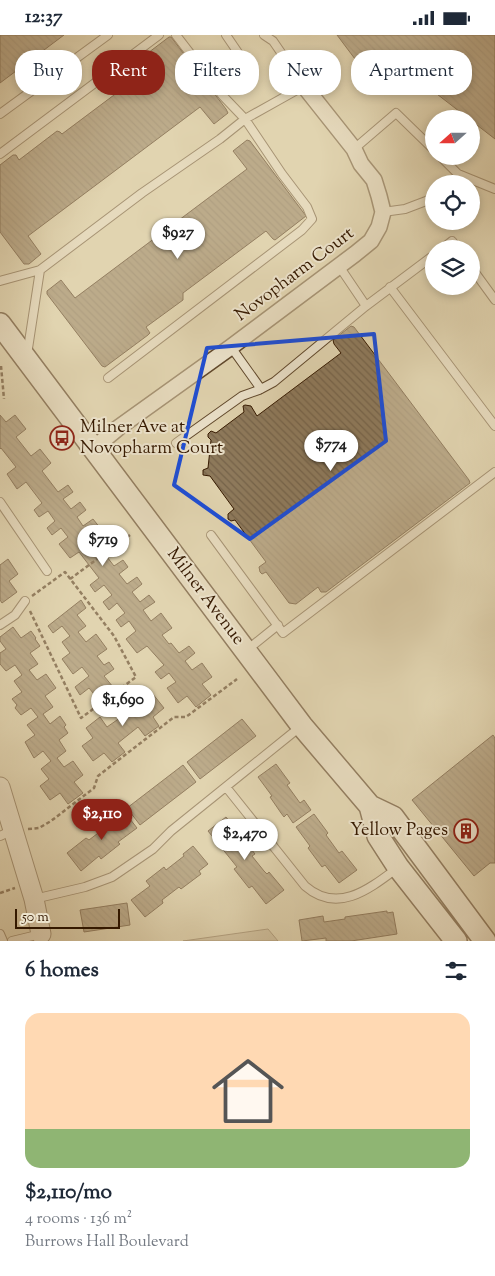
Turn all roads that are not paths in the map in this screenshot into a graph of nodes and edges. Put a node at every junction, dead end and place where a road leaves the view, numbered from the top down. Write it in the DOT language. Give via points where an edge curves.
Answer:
graph roads {
  1 [pos="108,35"];
  2 [pos="159,35"];
  3 [pos="176,35"];
  4 [pos="226,35"];
  5 [pos="264,35"];
  6 [pos="272,38"];
  7 [pos="236,50"];
  8 [pos="280,50"];
  9 [pos="288,95"];
  10 [pos="311,95"];
  11 [pos="0,114"];
  12 [pos="245,119"];
  13 [pos="425,142"];
  14 [pos="354,149"];
  15 [pos="0,154"];
  16 [pos="449,165"];
  17 [pos="458,174"];
  18 [pos="495,189"];
  19 [pos="425,201"];
  20 [pos="383,212"];
  21 [pos="425,262"];
  22 [pos="339,266"];
  23 [pos="40,270"];
  24 [pos="480,279"];
  25 [pos="0,281"];
  26 [pos="390,287"];
  27 [pos="495,300"];
  28 [pos="366,306"];
  29 [pos="1,329"];
  30 [pos="231,347"];
  31 [pos="26,358"];
  32 [pos="108,378"];
  33 [pos="262,389"];
  34 [pos="495,426"];
  35 [pos="176,443"];
  36 [pos="94,448"];
  37 [pos="495,472"];
  38 [pos="0,503"];
  39 [pos="212,535"];
  40 [pos="47,571"];
  41 [pos="26,601"];
  42 [pos="0,625"];
  43 [pos="278,625"];
  44 [pos="245,651"];
  45 [pos="302,726"];
  46 [pos="0,787"];
  47 [pos="226,787"];
  48 [pos="370,806"];
  49 [pos="7,833"];
  50 [pos="398,867"];
  51 [pos="34,899"];
  52 [pos="0,934"];
  53 [pos="41,934"];
  54 [pos="3,941"];
  55 [pos="12,941"];
  56 [pos="456,941"];
  57 [pos="485,941"];
  1 -- 11 [label="lane"];
  2 -- 15 [label="lane"];
  3 -- 12 [label="lane"];
  4 -- 7 [label="lane"];
  5 -- 6 [label="lane"];
  6 -- 8 [label="lane"];
  9 -- 12 [label="lane"];
  10 -- 14 [label="street"];
  12 -- 23 [label="lane"];
  12 -- 32 [label="lane" via="307,207 312,219 302,230"];
  13 -- 14 [label="lane" via="396,113"];
  14 -- 20 [label="street" via="374,180"];
  16 -- 17 [label="lane"];
  17 -- 18 [label="lane"];
  19 -- 20 [label="lane"];
  20 -- 22 [label="street, Novopharm Court" via="371,241"];
  21 -- 26 [label="lane"];
  22 -- 28 [label="lane"];
  22 -- 30 [label="street, Novopharm Court"];
  23 -- 25 [label="lane"];
  23 -- 31 [label="lane"];
  24 -- 27 [label="lane"];
  26 -- 28 [label="lane"];
  26 -- 34 [label="lane"];
  28 -- 33 [label="lane"];
  29 -- 31 [label="main road, Milner Avenue"];
  30 -- 33 [label="lane"];
  30 -- 36 [label="street, Novopharm Court"];
  31 -- 36 [label="main road, Milner Avenue"];
  33 -- 35 [label="lane" via="242,396"];
  36 -- 44 [label="main road, Milner Avenue"];
  37 -- 43 [label="lane" via="283,633"];
  38 -- 40 [label="lane"];
  39 -- 43 [label="lane"];
  41 -- 42 [label="lane" via="15,615"];
  43 -- 44 [label="lane"];
  44 -- 45 [label="main road, Milner Avenue"];
  45 -- 47 [label="lane"];
  45 -- 48 [label="main road, Milner Avenue"];
  46 -- 49 [label="street"];
  47 -- 50 [label="lane" via="305,886 323,899 358,895"];
  47 -- 51 [label="lane" via="120,873 97,883"];
  48 -- 50 [label="main road, Milner Avenue" via="378,836"];
  48 -- 57 [label="main road, Milner Avenue" via="394,817"];
  49 -- 51 [label="street"];
  50 -- 56 [label="main road, Milner Avenue"];
  51 -- 53 [label="street"];
  52 -- 54 [label="lane"];
  53 -- 55 [label="lane"];
}
